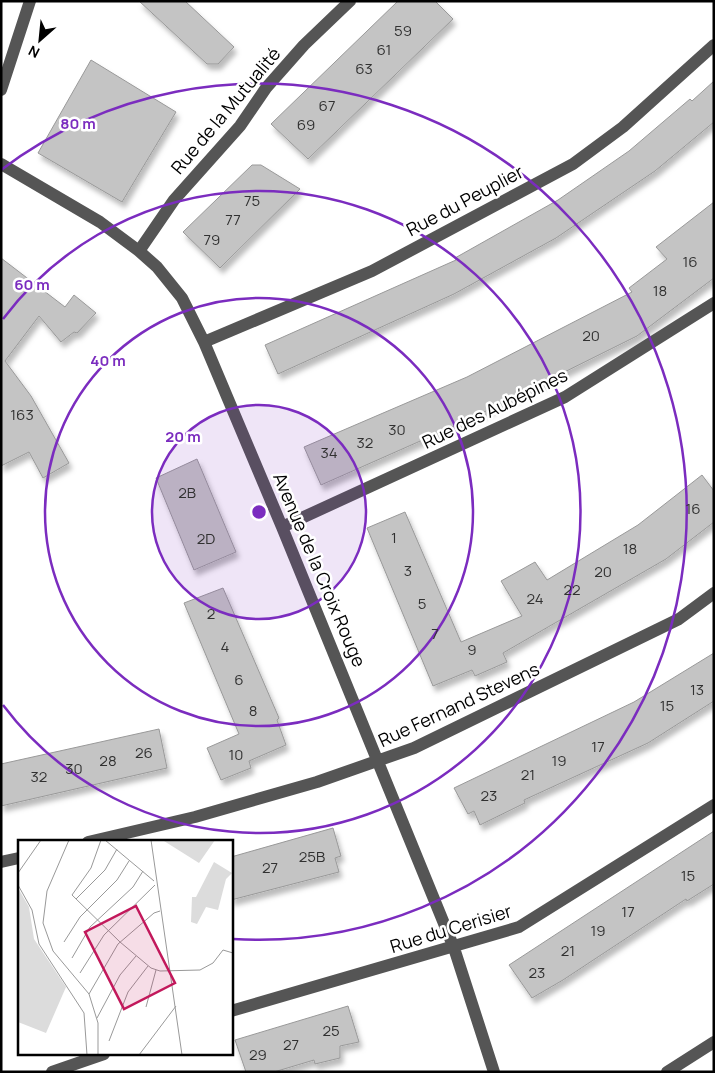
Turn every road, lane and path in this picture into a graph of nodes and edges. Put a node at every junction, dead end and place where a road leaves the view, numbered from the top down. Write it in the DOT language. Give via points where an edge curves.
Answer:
graph roads {
  1 [pos="30,1"];
  2 [pos="350,1"];
  3 [pos="714,45"];
  4 [pos="1,90"];
  5 [pos="1,164"];
  6 [pos="139,251"];
  7 [pos="714,303"];
  8 [pos="204,342"];
  9 [pos="282,527"];
  10 [pos="714,593"];
  11 [pos="379,761"];
  12 [pos="714,805"];
  13 [pos="96,840"];
  14 [pos="18,858"];
  15 [pos="1,862"];
  16 [pos="454,948"];
  17 [pos="232,1012"];
  18 [pos="714,1042"];
  19 [pos="98,1056"];
  20 [pos="52,1072"];
  21 [pos="494,1072"];
  22 [pos="667,1072"];
  1 -- 4 [label="street"];
  2 -- 6 [label="street, Rue de la Mutualité" via="304,45 266,88 240,126 174,200"];
  3 -- 8 [label="street, Rue du Peuplier" via="623,127 573,164 372,271"];
  5 -- 6 [label="street, Avenue de la Croix Rouge" via="100,222"];
  6 -- 8 [label="street, Avenue de la Croix Rouge" via="182,298"];
  7 -- 9 [label="street, Rue des Aubépines" via="565,398"];
  8 -- 9 [label="street, Avenue de la Croix Rouge"];
  9 -- 11 [label="street, Avenue de la Croix Rouge"];
  10 -- 11 [label="street, Rue Fernand Stevens" via="679,619 414,748"];
  11 -- 13 [label="street, Rue Fernand Stevens" via="194,817"];
  11 -- 16 [label="street, Avenue de la Croix Rouge"];
  12 -- 16 [label="street, Rue du Cerisier" via="519,927"];
  14 -- 15 [label="street"];
  16 -- 17 [label="street, Rue du Cerisier"];
  16 -- 21 [label="street, Avenue de la Croix Rouge"];
  18 -- 22 [label="street"];
  19 -- 20 [label="street"];
}
